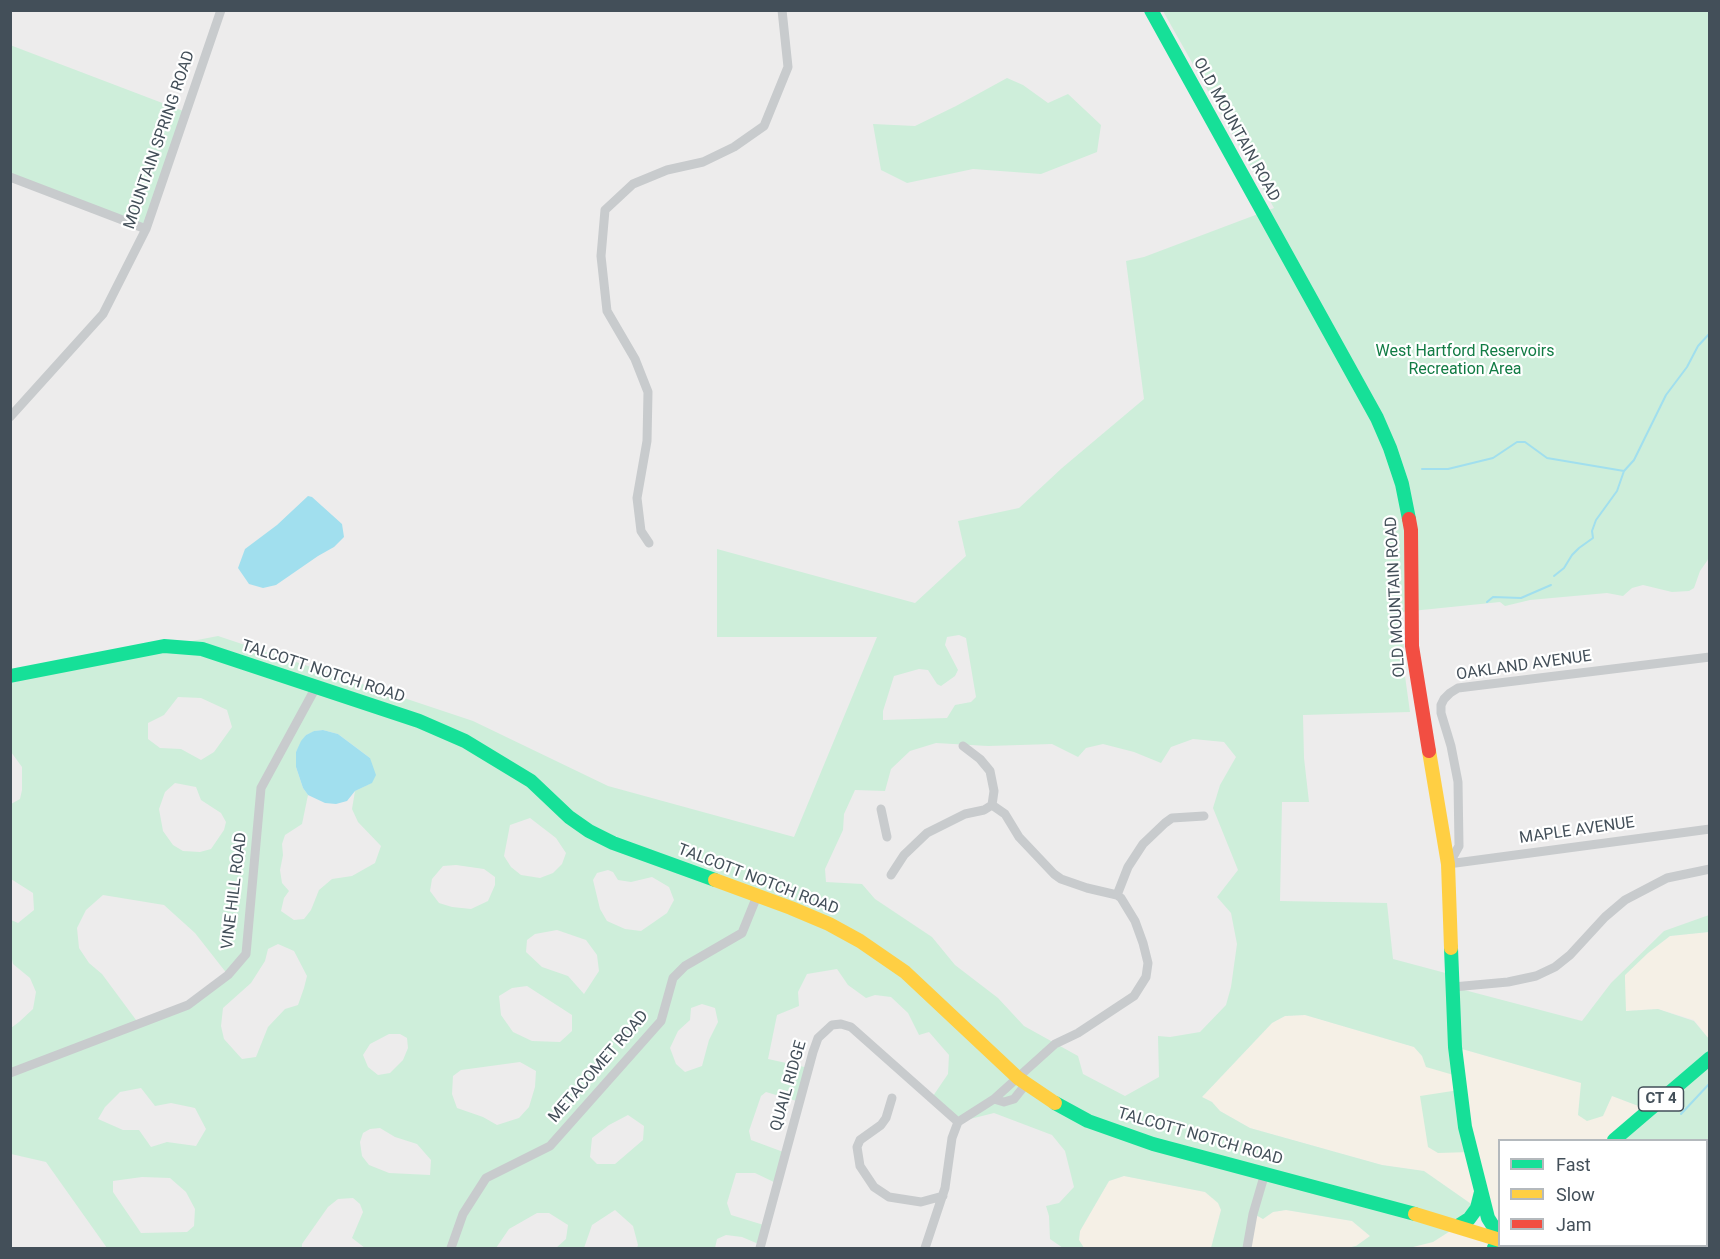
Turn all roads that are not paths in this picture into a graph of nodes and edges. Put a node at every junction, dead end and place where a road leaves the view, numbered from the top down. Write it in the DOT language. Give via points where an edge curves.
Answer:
graph roads {
  1 [pos="221,10"];
  2 [pos="782,10"];
  3 [pos="1150,10"];
  4 [pos="10,177"];
  5 [pos="146,229"];
  6 [pos="10,417"];
  7 [pos="649,543"];
  8 [pos="1710,657"];
  9 [pos="10,676"];
  10 [pos="316,687"];
  11 [pos="963,746"];
  12 [pos="992,805"];
  13 [pos="881,809"];
  14 [pos="1204,816"];
  15 [pos="1710,829"];
  16 [pos="887,837"];
  17 [pos="1448,864"];
  18 [pos="1710,869"];
  19 [pos="891,875"];
  20 [pos="1117,895"];
  21 [pos="757,896"];
  22 [pos="1453,987"];
  23 [pos="1710,1058"];
  24 [pos="10,1073"];
  25 [pos="1022,1081"];
  26 [pos="892,1098"];
  27 [pos="958,1122"];
  28 [pos="1615,1139"];
  29 [pos="1265,1173"];
  30 [pos="1481,1192"];
  31 [pos="943,1196"];
  32 [pos="921,1202"];
  33 [pos="937,1215"];
  34 [pos="1458,1226"];
  35 [pos="1498,1236"];
  36 [pos="1498,1239"];
  37 [pos="451,1248"];
  38 [pos="760,1248"];
  39 [pos="925,1248"];
  40 [pos="1247,1248"];
  1 -- 5 [label="street, MOUNTAIN SPRING ROAD"];
  2 -- 7 [label="street" via="788,67 764,126 703,162 667,170 633,184 605,210 601,256 607,311 635,359 648,392 647,441 637,498 641,531"];
  3 -- 17 [label="street, OLD MOUNTAIN ROAD" via="1362,389 1390,448 1411,530 1413,646"];
  4 -- 5 [label="street"];
  5 -- 6 [label="street, MOUNTAIN SPRING ROAD" via="104,314"];
  8 -- 17 [label="street, OAKLAND AVENUE" via="1458,688 1450,693 1443,699 1441,713 1458,782 1459,846"];
  9 -- 10 [label="street, TALCOTT NOTCH ROAD" via="164,646 182,646"];
  10 -- 21 [label="street, TALCOTT NOTCH ROAD" via="394,712 465,741 531,781 589,831"];
  10 -- 24 [label="street, VINE HILL ROAD" via="261,788 246,954 228,975 188,1005"];
  11 -- 12 [label="street" via="990,771"];
  12 -- 19 [label="street" via="927,833 904,855"];
  12 -- 20 [label="street" via="1005,814 1019,837 1054,874"];
  13 -- 16 [label="street"];
  14 -- 20 [label="street" via="1172,818 1165,823 1143,844"];
  15 -- 17 [label="street, MAPLE AVENUE"];
  17 -- 22 [label="street, OLD MOUNTAIN ROAD"];
  18 -- 22 [label="street" via="1667,878 1625,900 1570,955 1536,976"];
  20 -- 25 [label="street" via="1135,921 1148,963 1146,977 1134,996 1055,1044"];
  21 -- 25 [label="street, TALCOTT NOTCH ROAD" via="829,924 883,956"];
  21 -- 37 [label="street, METACOMET ROAD" via="742,933 685,966 673,978 661,1021 550,1146 486,1178 463,1214"];
  22 -- 30 [label="street, OLD MOUNTAIN ROAD" via="1459,1090"];
  23 -- 28 [label="street, CT 4"];
  25 -- 27 [label="street" via="1014,1099 994,1099"];
  25 -- 29 [label="street, TALCOTT NOTCH ROAD" via="1066,1110 1117,1133"];
  26 -- 32 [label="street" via="881,1125 860,1140 860,1166 881,1193"];
  27 -- 31 [label="street"];
  27 -- 38 [label="street, QUAIL RIDGE" via="851,1027 832,1025 818,1038 813,1052"];
  29 -- 34 [label="street, TALCOTT NOTCH ROAD"];
  29 -- 40 [label="street"];
  30 -- 34 [label="street" via="1477,1208"];
  30 -- 35 [label="street, OLD MOUNTAIN ROAD"];
  31 -- 32 [label="street"];
  31 -- 33 [label="street"];
  32 -- 33 [label="street"];
  33 -- 39 [label="street"];
  34 -- 36 [label="street, TALCOTT NOTCH ROAD"];
}
